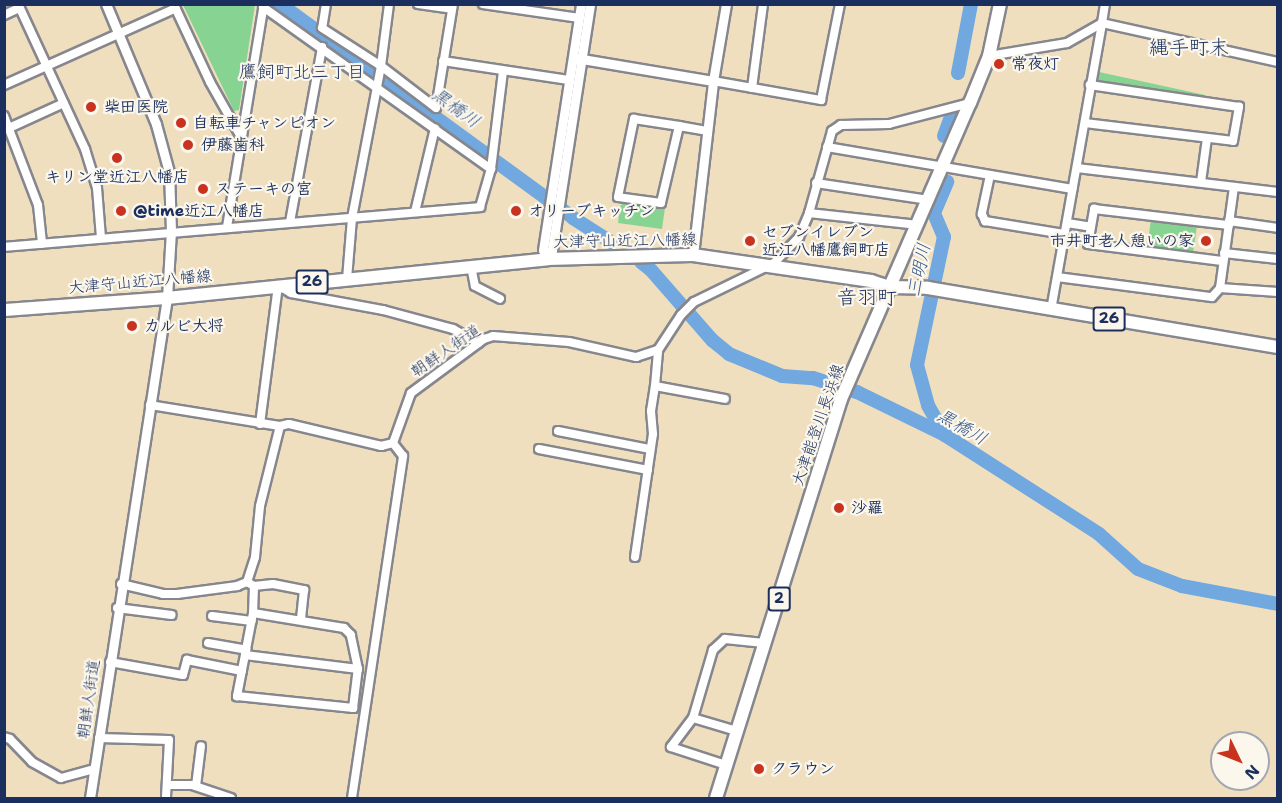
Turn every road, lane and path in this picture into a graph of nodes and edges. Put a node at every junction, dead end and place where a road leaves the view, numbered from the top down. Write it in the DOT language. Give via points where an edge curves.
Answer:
graph roads {
  1 [pos="106,4"];
  2 [pos="326,4"];
  3 [pos="389,4"];
  4 [pos="418,4"];
  5 [pos="483,4"];
  6 [pos="581,4"];
  7 [pos="590,4"];
  8 [pos="726,4"];
  9 [pos="763,4"];
  10 [pos="840,4"];
  11 [pos="1105,4"];
  12 [pos="998,5"];
  13 [pos="18,6"];
  14 [pos="175,6"];
  15 [pos="264,6"];
  16 [pos="452,7"];
  17 [pos="4,15"];
  18 [pos="579,18"];
  19 [pos="1102,23"];
  20 [pos="120,33"];
  21 [pos="322,47"];
  22 [pos="989,56"];
  23 [pos="577,58"];
  24 [pos="442,62"];
  25 [pos="1278,62"];
  26 [pos="381,66"];
  27 [pos="47,68"];
  28 [pos="502,71"];
  29 [pos="569,81"];
  30 [pos="713,81"];
  31 [pos="4,85"];
  32 [pos="1090,85"];
  33 [pos="376,86"];
  34 [pos="752,88"];
  35 [pos="64,103"];
  36 [pos="960,106"];
  37 [pos="4,116"];
  38 [pos="1085,123"];
  39 [pos="679,126"];
  40 [pos="9,128"];
  41 [pos="435,128"];
  42 [pos="707,131"];
  43 [pos="242,137"];
  44 [pos="1207,138"];
  45 [pos="827,147"];
  46 [pos="943,167"];
  47 [pos="1077,168"];
  48 [pos="491,169"];
  49 [pos="990,175"];
  50 [pos="1201,182"];
  51 [pos="816,183"];
  52 [pos="1234,187"];
  53 [pos="1072,189"];
  54 [pos="557,192"];
  55 [pos="1278,192"];
  56 [pos="928,200"];
  57 [pos="415,212"];
  58 [pos="810,213"];
  59 [pos="352,218"];
  60 [pos="290,222"];
  61 [pos="1067,223"];
  62 [pos="1229,223"];
  63 [pos="918,225"];
  64 [pos="227,227"];
  65 [pos="1091,227"];
  66 [pos="1278,228"];
  67 [pos="171,231"];
  68 [pos="1064,234"];
  69 [pos="101,238"];
  70 [pos="42,244"];
  71 [pos="4,247"];
  72 [pos="693,255"];
  73 [pos="1223,257"];
  74 [pos="548,259"];
  75 [pos="1278,259"];
  76 [pos="471,266"];
  77 [pos="765,267"];
  78 [pos="1057,277"];
  79 [pos="347,279"];
  80 [pos="278,285"];
  81 [pos="889,286"];
  82 [pos="1220,288"];
  83 [pos="1278,292"];
  84 [pos="167,298"];
  85 [pos="500,299"];
  86 [pos="4,310"];
  87 [pos="1051,310"];
  88 [pos="478,343"];
  89 [pos="1278,347"];
  90 [pos="658,350"];
  91 [pos="655,386"];
  92 [pos="725,399"];
  93 [pos="150,405"];
  94 [pos="260,424"];
  95 [pos="280,426"];
  96 [pos="558,431"];
  97 [pos="393,443"];
  98 [pos="539,449"];
  99 [pos="650,449"];
  100 [pos="648,470"];
  101 [pos="635,557"];
  102 [pos="121,584"];
  103 [pos="250,584"];
  104 [pos="117,608"];
  105 [pos="172,615"];
  106 [pos="212,616"];
  107 [pos="253,617"];
  108 [pos="301,619"];
  109 [pos="208,643"];
  110 [pos="764,643"];
  111 [pos="245,652"];
  112 [pos="110,662"];
  113 [pos="358,669"];
  114 [pos="242,671"];
  115 [pos="693,718"];
  116 [pos="737,731"];
  117 [pos="4,737"];
  118 [pos="99,738"];
  119 [pos="201,746"];
  120 [pos="726,765"];
  121 [pos="94,769"];
  122 [pos="169,785"];
  123 [pos="196,786"];
  124 [pos="90,798"];
  125 [pos="166,798"];
  126 [pos="231,798"];
  127 [pos="352,798"];
  128 [pos="716,798"];
  1 -- 20 [label="street, 朝鮮人街道"];
  2 -- 26 [label="street" via="322,28"];
  3 -- 26 [label="street"];
  4 -- 16 [label="street"];
  5 -- 18 [label="street"];
  6 -- 18 [label="street"];
  7 -- 23 [label="street"];
  8 -- 30 [label="street"];
  9 -- 34 [label="street"];
  10 -- 34 [label="street" via="821,100"];
  11 -- 19 [label="street"];
  12 -- 22 [label="main road, 大津能登川長浜線 / 2"];
  13 -- 17 [label="street"];
  13 -- 27 [label="street"];
  14 -- 20 [label="street"];
  14 -- 43 [label="street" via="210,82"];
  15 -- 21 [label="street"];
  15 -- 43 [label="street"];
  16 -- 24 [label="street"];
  18 -- 23 [label="street"];
  19 -- 22 [label="street" via="1067,43"];
  19 -- 25 [label="street"];
  19 -- 32 [label="street"];
  20 -- 27 [label="street"];
  20 -- 67 [label="street, 朝鮮人街道" via="156,124 169,172"];
  21 -- 33 [label="street"];
  21 -- 60 [label="street"];
  22 -- 36 [label="main road, 大津能登川長浜線 / 2"];
  23 -- 29 [label="street"];
  23 -- 30 [label="street"];
  23 -- 54 [label="street"];
  24 -- 26 [label="street" via="436,108"];
  24 -- 28 [label="street"];
  26 -- 33 [label="street"];
  27 -- 31 [label="street"];
  27 -- 35 [label="street"];
  28 -- 29 [label="street"];
  28 -- 48 [label="street"];
  29 -- 54 [label="street"];
  30 -- 34 [label="street"];
  30 -- 42 [label="street"];
  32 -- 38 [label="street"];
  32 -- 44 [label="street" via="1239,107 1233,141"];
  33 -- 41 [label="street"];
  33 -- 59 [label="street"];
  35 -- 40 [label="street"];
  35 -- 69 [label="street" via="97,188"];
  36 -- 45 [label="street" via="889,124 841,125 832,131"];
  36 -- 46 [label="main road, 大津能登川長浜線 / 2"];
  37 -- 40 [label="street"];
  38 -- 44 [label="street"];
  38 -- 47 [label="street"];
  39 -- 39 [label="street" via="634,118 618,197 662,203"];
  39 -- 42 [label="street"];
  40 -- 70 [label="street" via="38,205"];
  41 -- 48 [label="street"];
  41 -- 57 [label="street"];
  42 -- 72 [label="street"];
  43 -- 64 [label="street"];
  44 -- 50 [label="street"];
  45 -- 46 [label="street"];
  45 -- 51 [label="street"];
  46 -- 49 [label="street"];
  46 -- 56 [label="main road, 大津能登川長浜線 / 2"];
  47 -- 50 [label="street"];
  47 -- 53 [label="street"];
  48 -- 57 [label="street" via="480,207"];
  49 -- 53 [label="street"];
  49 -- 68 [label="street" via="982,214 985,220"];
  50 -- 52 [label="street"];
  51 -- 56 [label="street"];
  51 -- 58 [label="street"];
  52 -- 55 [label="street"];
  52 -- 62 [label="street"];
  53 -- 61 [label="street"];
  54 -- 74 [label="street" via="543,250"];
  56 -- 63 [label="main road, 大津能登川長浜線 / 2"];
  57 -- 59 [label="street"];
  58 -- 63 [label="street"];
  58 -- 77 [label="street" via="799,237 782,257"];
  59 -- 60 [label="street"];
  59 -- 79 [label="street"];
  60 -- 64 [label="street"];
  61 -- 65 [label="street"];
  61 -- 68 [label="street"];
  62 -- 65 [label="street" via="1094,209"];
  62 -- 66 [label="street"];
  62 -- 73 [label="street"];
  63 -- 81 [label="main road, 大津能登川長浜線 / 2"];
  64 -- 67 [label="street"];
  65 -- 73 [label="street" via="1088,244"];
  67 -- 69 [label="street"];
  67 -- 84 [label="street, 朝鮮人街道"];
  68 -- 78 [label="street"];
  69 -- 70 [label="street"];
  70 -- 71 [label="street"];
  72 -- 74 [label="main road, 大津守山近江八幡線 / 26"];
  72 -- 77 [label="main road, 大津守山近江八幡線 / 26"];
  73 -- 75 [label="street"];
  73 -- 82 [label="street"];
  74 -- 76 [label="main road, 大津守山近江八幡線 / 26"];
  76 -- 79 [label="main road, 大津守山近江八幡線 / 26"];
  76 -- 85 [label="street" via="475,286"];
  77 -- 81 [label="main road, 大津守山近江八幡線 / 26"];
  77 -- 90 [label="street" via="694,302"];
  78 -- 82 [label="street" via="1212,297"];
  78 -- 87 [label="street"];
  79 -- 80 [label="main road, 大津守山近江八幡線 / 26"];
  80 -- 84 [label="main road, 大津守山近江八幡線 / 26"];
  80 -- 88 [label="street" via="291,294 383,309 453,329"];
  80 -- 94 [label="street"];
  81 -- 87 [label="main road, 大津守山近江八幡線 / 26" via="934,289"];
  81 -- 110 [label="main road, 大津能登川長浜線 / 2" via="841,399"];
  82 -- 83 [label="street"];
  84 -- 86 [label="main road, 大津守山近江八幡線 / 26"];
  84 -- 93 [label="street, 朝鮮人街道"];
  87 -- 89 [label="main road, 大津守山近江八幡線 / 26"];
  88 -- 90 [label="street, 朝鮮人街道" via="494,336 569,342 636,357"];
  88 -- 97 [label="street, 朝鮮人街道" via="411,393"];
  90 -- 91 [label="street"];
  91 -- 92 [label="street"];
  91 -- 99 [label="street"];
  93 -- 94 [label="street"];
  93 -- 102 [label="street, 朝鮮人街道"];
  94 -- 95 [label="street"];
  95 -- 97 [label="street" via="289,424 381,446"];
  95 -- 103 [label="street" via="260,506"];
  96 -- 99 [label="street"];
  97 -- 127 [label="street" via="403,456"];
  98 -- 100 [label="street"];
  99 -- 100 [label="street"];
  100 -- 101 [label="street"];
  102 -- 103 [label="street" via="163,594"];
  102 -- 104 [label="street, 朝鮮人街道"];
  103 -- 107 [label="street"];
  103 -- 108 [label="street" via="304,591"];
  104 -- 105 [label="street"];
  104 -- 112 [label="street, 朝鮮人街道"];
  106 -- 107 [label="street"];
  107 -- 108 [label="street"];
  107 -- 111 [label="street"];
  108 -- 113 [label="street" via="344,628 351,635"];
  109 -- 111 [label="street"];
  110 -- 115 [label="street" via="725,639 713,650"];
  110 -- 116 [label="main road, 大津能登川長浜線 / 2"];
  111 -- 113 [label="street"];
  111 -- 114 [label="street"];
  112 -- 114 [label="street" via="183,675 187,660"];
  112 -- 118 [label="street, 朝鮮人街道"];
  113 -- 114 [label="street" via="353,708 237,696"];
  115 -- 116 [label="street"];
  115 -- 120 [label="street" via="671,747"];
  116 -- 120 [label="main road, 大津能登川長浜線 / 2"];
  117 -- 121 [label="street" via="32,762 62,778"];
  118 -- 121 [label="street, 朝鮮人街道"];
  118 -- 122 [label="street" via="169,740"];
  119 -- 123 [label="street"];
  120 -- 128 [label="main road, 大津能登川長浜線 / 2"];
  121 -- 124 [label="street, 朝鮮人街道"];
  122 -- 123 [label="street"];
  122 -- 125 [label="street"];
  123 -- 126 [label="street"];
}
